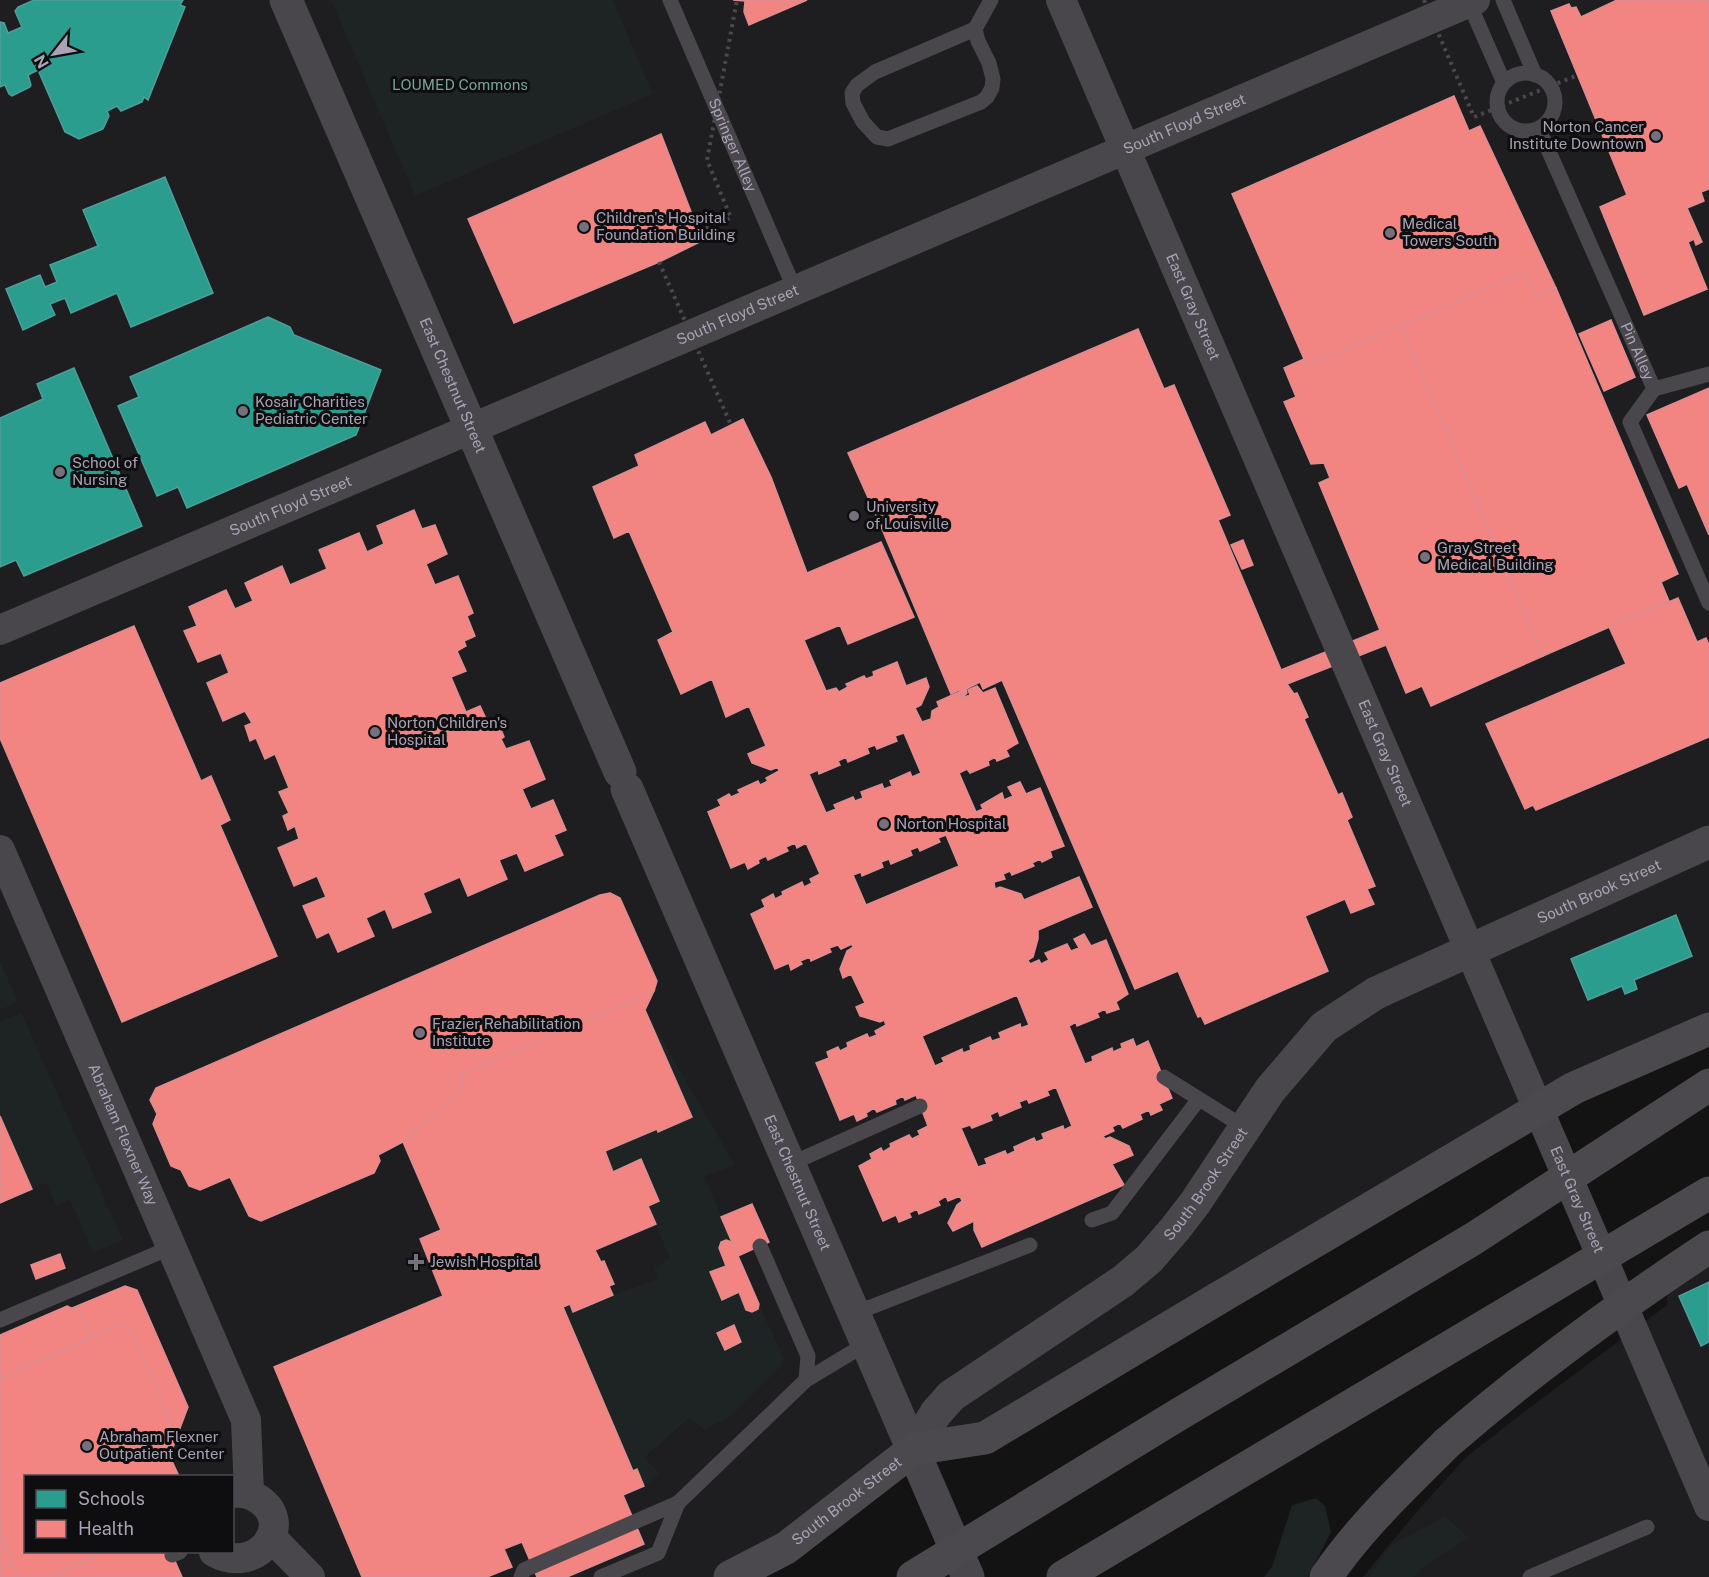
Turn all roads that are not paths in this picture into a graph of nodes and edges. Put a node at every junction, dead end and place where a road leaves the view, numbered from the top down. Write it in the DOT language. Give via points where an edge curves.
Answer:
graph roads {
  1 [pos="286,0"];
  2 [pos="670,0"];
  3 [pos="991,0"];
  4 [pos="1061,0"];
  5 [pos="1503,0"];
  6 [pos="1472,1"];
  7 [pos="975,29"];
  8 [pos="1535,75"];
  9 [pos="1504,83"];
  10 [pos="1539,129"];
  11 [pos="1125,149"];
  12 [pos="795,290"];
  13 [pos="1709,374"];
  14 [pos="1654,389"];
  15 [pos="471,429"];
  16 [pos="1709,603"];
  17 [pos="0,630"];
  18 [pos="1709,842"];
  19 [pos="0,850"];
  20 [pos="1470,949"];
  21 [pos="1709,1029"];
  22 [pos="1164,1077"];
  23 [pos="1709,1085"];
  24 [pos="1199,1099"];
  25 [pos="920,1106"];
  26 [pos="1244,1127"];
  27 [pos="788,1165"];
  28 [pos="1709,1193"];
  29 [pos="1092,1220"];
  30 [pos="1030,1245"];
  31 [pos="760,1246"];
  32 [pos="172,1247"];
  33 [pos="1709,1247"];
  34 [pos="853,1314"];
  35 [pos="0,1320"];
  36 [pos="866,1344"];
  37 [pos="806,1380"];
  38 [pos="914,1449"];
  39 [pos="241,1493"];
  40 [pos="678,1503"];
  41 [pos="1709,1506"];
  42 [pos="1647,1527"];
  43 [pos="272,1538"];
  44 [pos="217,1553"];
  45 [pos="310,1577"];
  46 [pos="521,1577"];
  47 [pos="601,1577"];
  48 [pos="730,1577"];
  49 [pos="913,1577"];
  50 [pos="968,1577"];
  51 [pos="1063,1577"];
  52 [pos="1326,1577"];
  53 [pos="1530,1577"];
  1 -- 15 [label="street, East Chestnut Street"];
  2 -- 12 [label="lane, Springer Alley"];
  3 -- 7 [label="lane"];
  4 -- 11 [label="street, East Gray Street"];
  5 -- 8 [label="lane"];
  6 -- 9 [label="lane"];
  6 -- 11 [label="street, South Floyd Street"];
  7 -- 7 [label="lane" via="993,79 992,88 981,102 888,139 877,137 868,129 853,103 852,93 857,85 875,72"];
  8 -- 9 [label="lane" via="1513,76"];
  8 -- 10 [label="lane" via="1545,80 1555,100 1554,111"];
  9 -- 10 [label="lane" via="1498,94 1500,116 1517,130"];
  10 -- 14 [label="lane, Pin Alley"];
  11 -- 12 [label="street, South Floyd Street"];
  11 -- 20 [label="street, East Gray Street"];
  12 -- 15 [label="street, South Floyd Street"];
  13 -- 14 [label="lane"];
  14 -- 16 [label="lane, Pin Alley" via="1630,422"];
  15 -- 17 [label="street, South Floyd Street"];
  15 -- 27 [label="street, East Chestnut Street"];
  18 -- 20 [label="street, South Brook Street"];
  19 -- 32 [label="street, Abraham Flexner Way"];
  20 -- 26 [label="street, South Brook Street" via="1376,993 1324,1027"];
  20 -- 41 [label="street, East Gray Street"];
  21 -- 38 [label="highway, bridge" via="1574,1088 985,1438"];
  22 -- 24 [label="lane"];
  23 -- 49 [label="highway, bridge" via="1473,1239"];
  24 -- 26 [label="lane"];
  24 -- 29 [label="lane" via="1112,1213"];
  25 -- 27 [label="lane"];
  26 -- 38 [label="street, South Brook Street" via="1195,1203 1149,1258 1124,1281 951,1396"];
  27 -- 34 [label="street, East Chestnut Street"];
  28 -- 51 [label="highway, bridge"];
  30 -- 34 [label="lane"];
  31 -- 37 [label="lane" via="808,1356"];
  32 -- 35 [label="lane"];
  32 -- 39 [label="street, Abraham Flexner Way" via="246,1419"];
  33 -- 52 [label="highway, bridge" via="1590,1329 1447,1443 1389,1501"];
  34 -- 36 [label="street, East Chestnut Street"];
  36 -- 37 [label="lane"];
  36 -- 38 [label="street, East Chestnut Street"];
  37 -- 40 [label="lane"];
  38 -- 48 [label="main road, South Brook Street" via="786,1548"];
  38 -- 50 [label="street, East Chestnut Street"];
  39 -- 43 [label="street" via="267,1506 274,1527"];
  40 -- 46 [label="lane" via="524,1570"];
  40 -- 47 [label="lane" via="658,1553"];
  42 -- 53 [label="lane"];
  43 -- 44 [label="street" via="257,1557 246,1561 233,1561"];
  43 -- 45 [label="street"];
}
